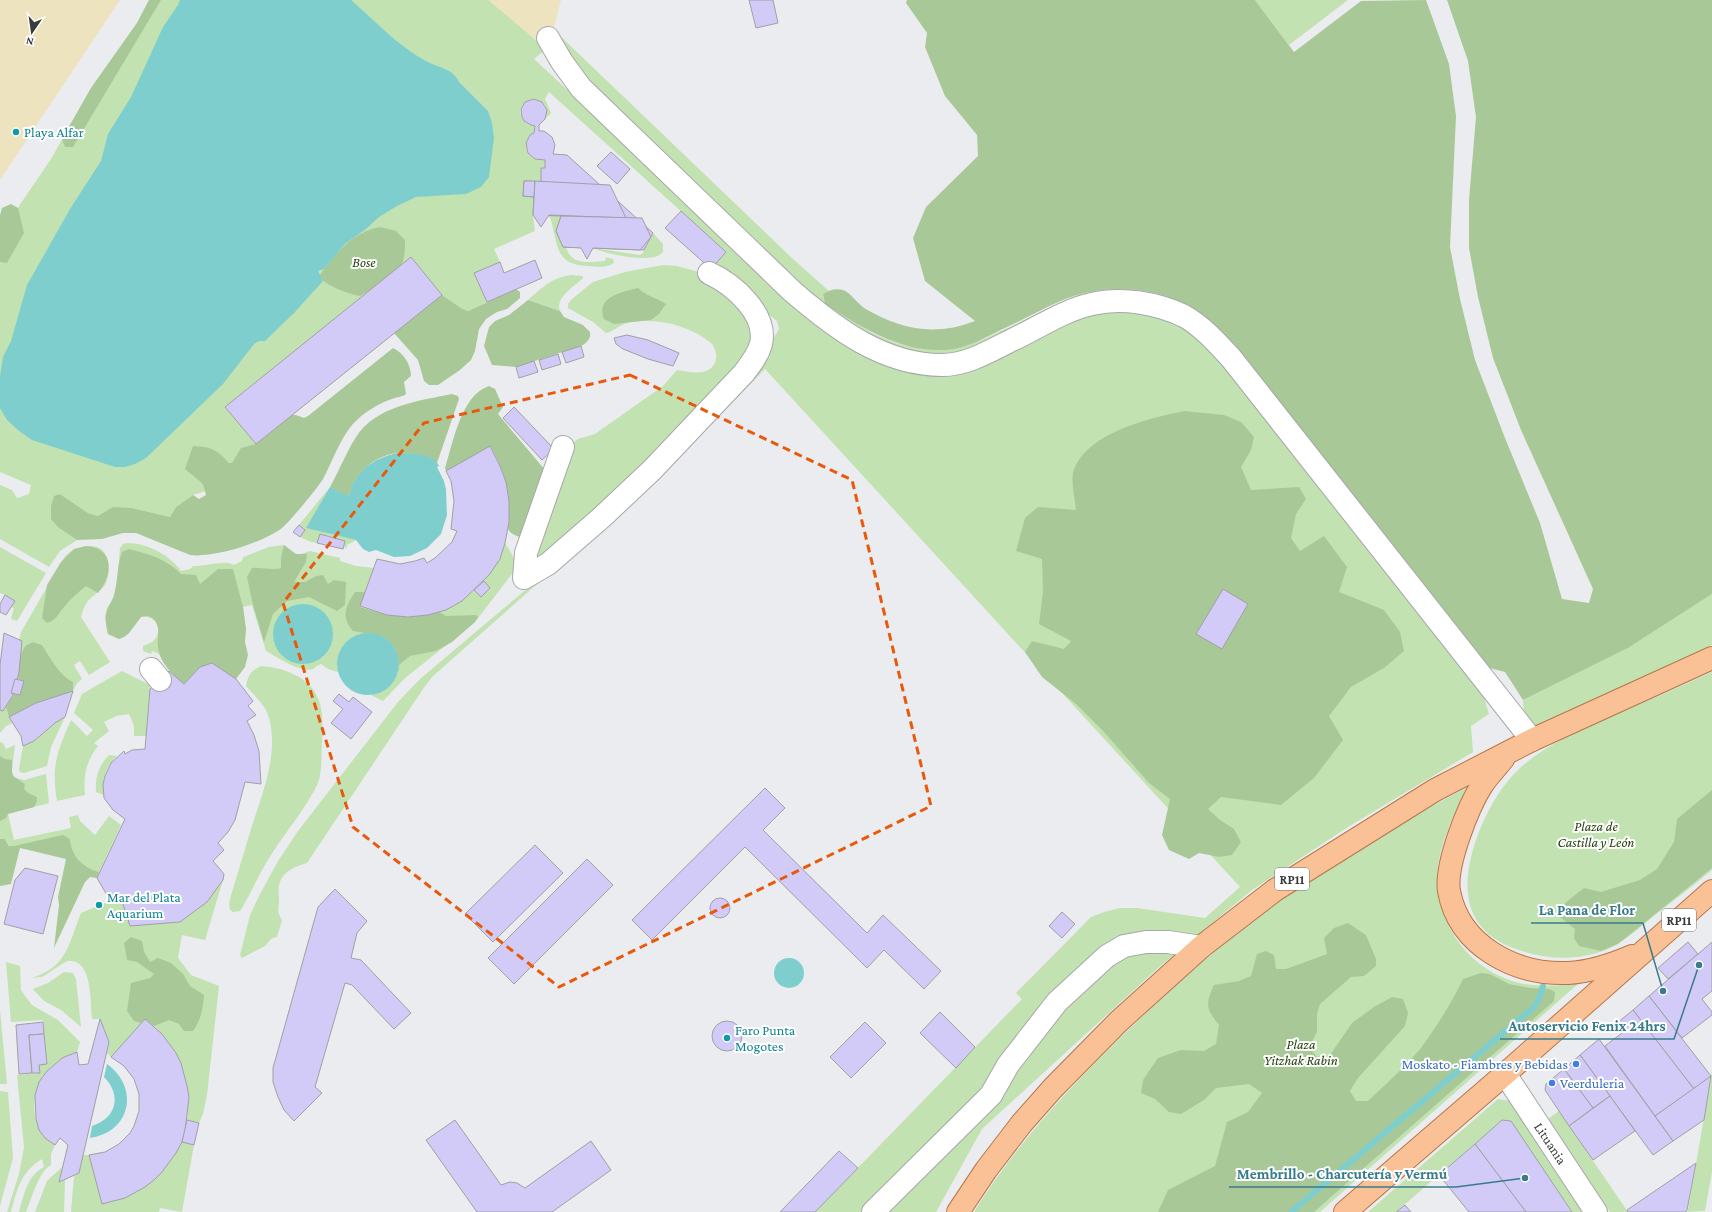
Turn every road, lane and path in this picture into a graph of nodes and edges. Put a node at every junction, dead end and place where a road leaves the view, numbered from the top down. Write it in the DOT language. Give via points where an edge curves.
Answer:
graph roads {
  1 [pos="548,38"];
  2 [pos="709,272"];
  3 [pos="563,447"];
  4 [pos="1712,658"];
  5 [pos="1532,740"];
  6 [pos="1509,752"];
  7 [pos="1712,891"];
  8 [pos="1201,947"];
  9 [pos="1646,949"];
  10 [pos="1505,1074"];
  11 [pos="873,1212"];
  12 [pos="958,1212"];
  13 [pos="1345,1212"];
  14 [pos="1596,1212"];
  1 -- 5 [label="street" via="581,88 793,292 825,319 880,352 901,360 920,363 942,365 962,362 981,356 1072,311 1092,304 1118,301 1142,303 1165,308 1184,316 1202,329 1231,358"];
  2 -- 3 [label="street" via="736,290 757,317 761,342 752,362 657,465 548,564 524,578 526,553"];
  4 -- 5 [label="main road, RP11"];
  5 -- 6 [label="main road, RP11"];
  6 -- 8 [label="main road, RP11" via="1435,790 1318,861"];
  6 -- 9 [label="main road" via="1483,783 1471,805 1455,850 1449,889 1454,910 1463,926 1489,952 1506,962 1546,972 1568,973 1605,966"];
  7 -- 9 [label="main road, RP11"];
  8 -- 11 [label="street" via="1146,942 1124,946 1108,956 1057,1002 1008,1065 991,1095"];
  8 -- 12 [label="main road, RP11" via="1118,1022 1053,1088 1022,1123"];
  9 -- 10 [label="main road, RP11"];
  10 -- 13 [label="main road, RP11"];
  10 -- 14 [label="street, Lituania"];
}
